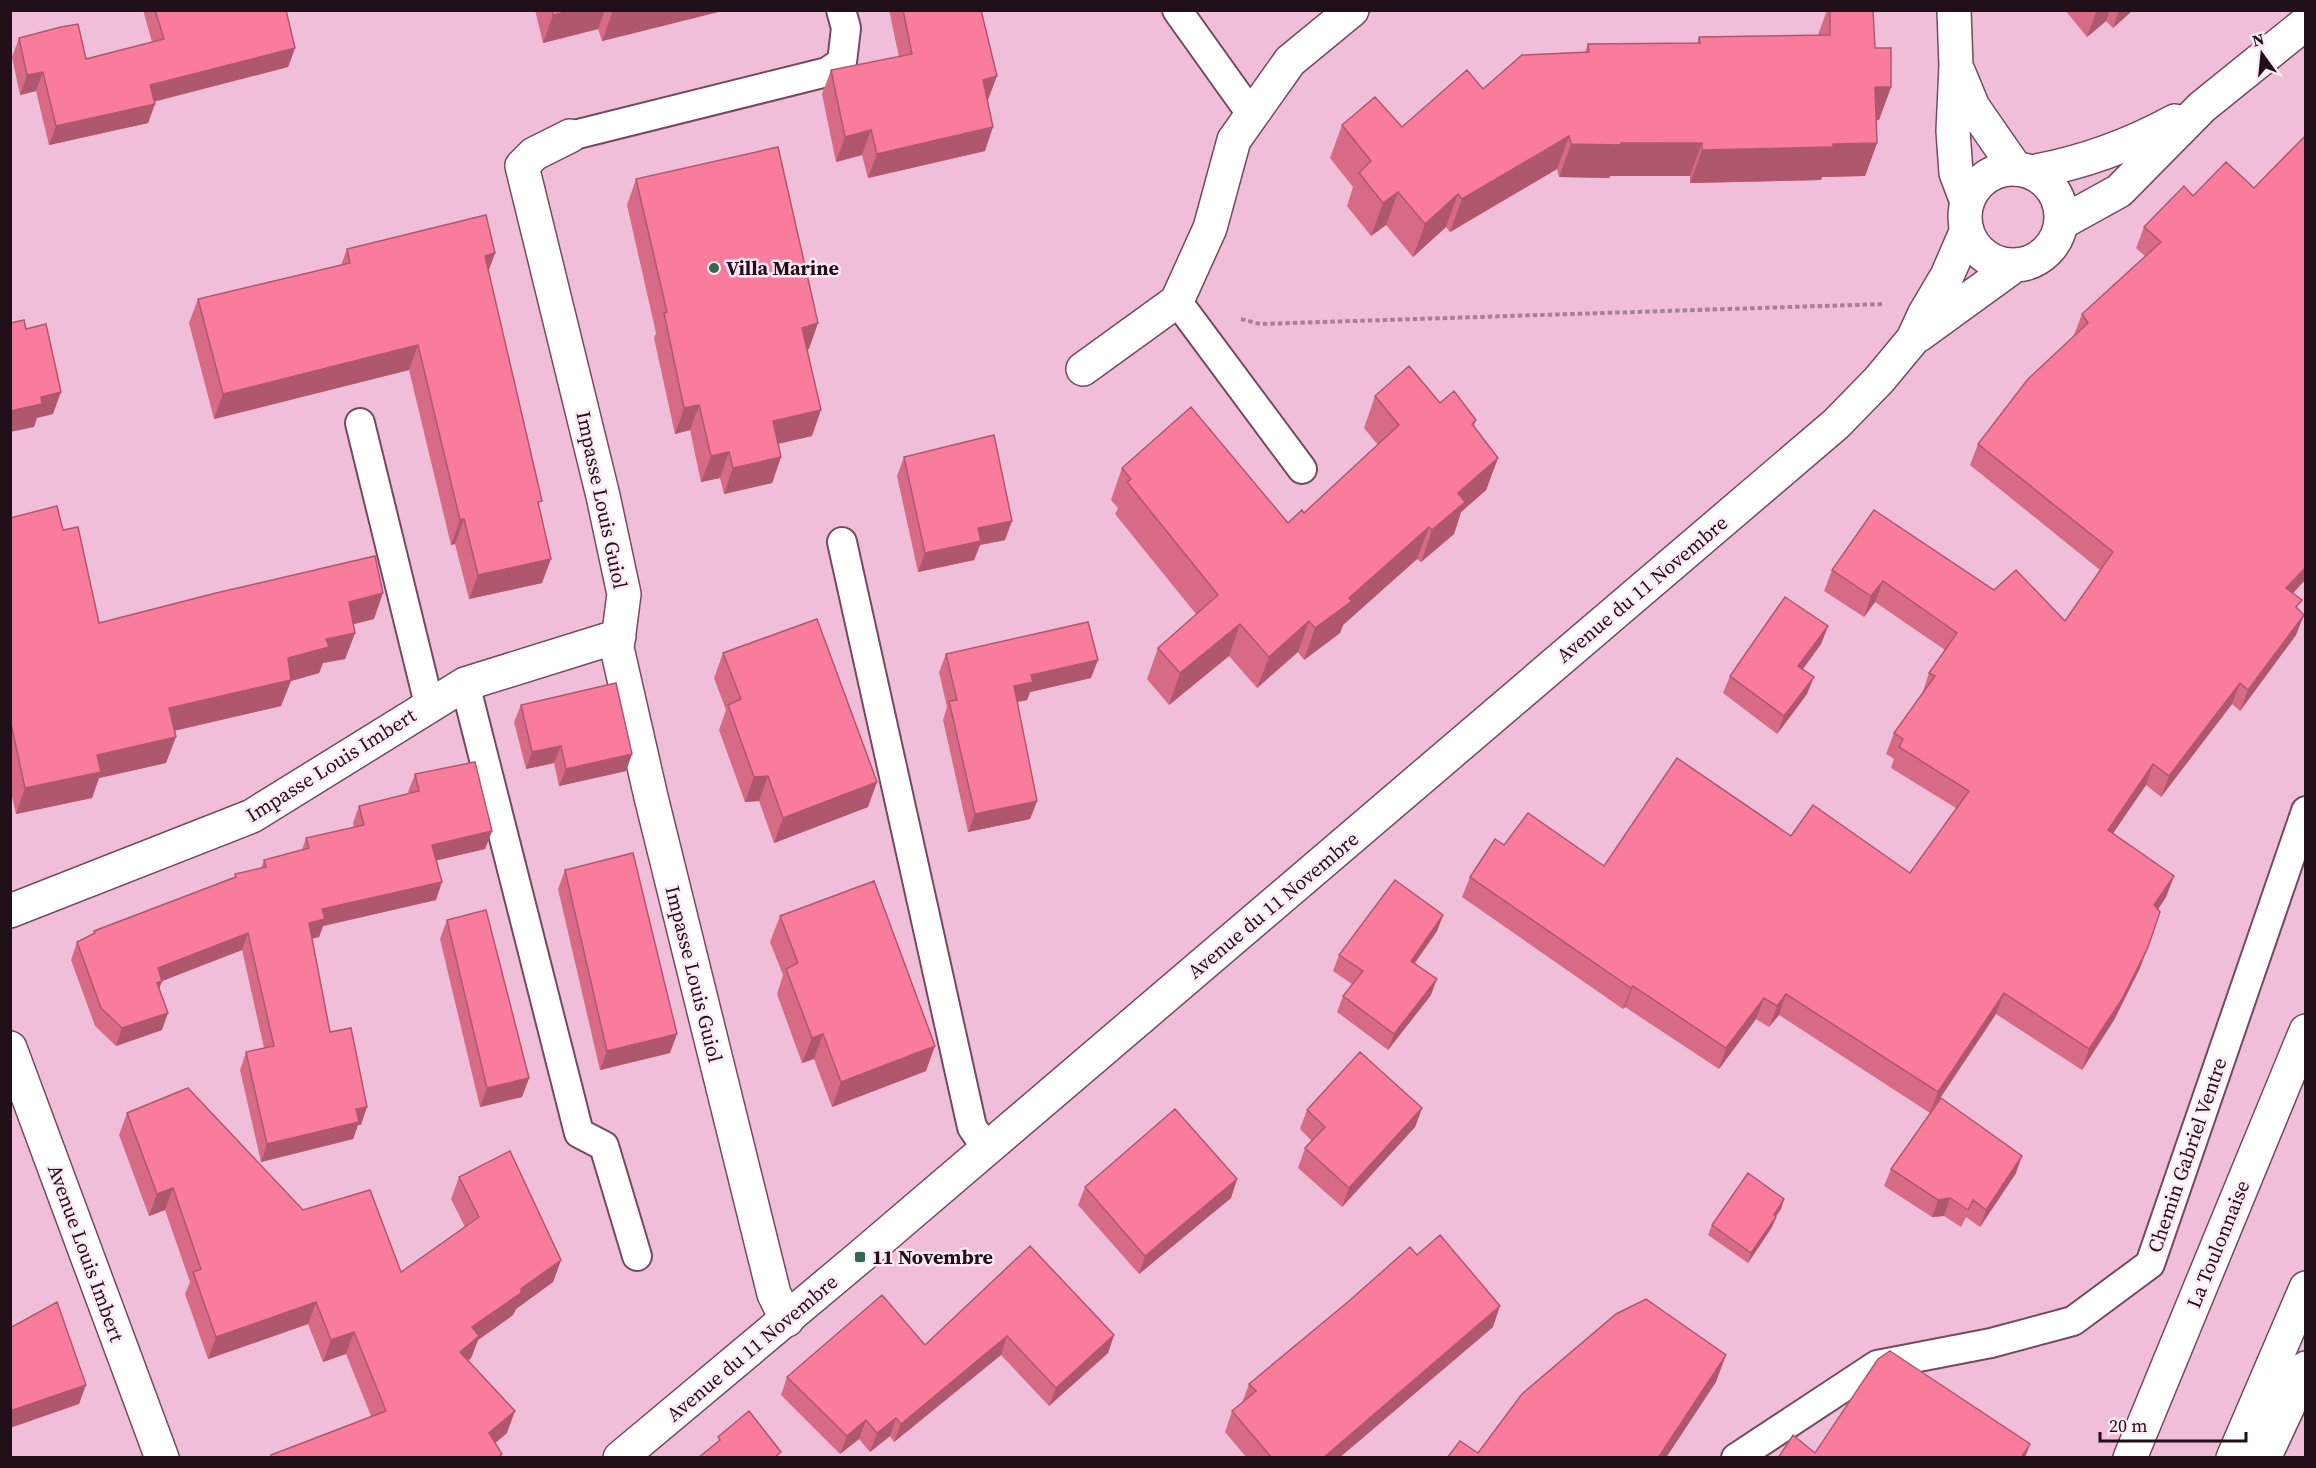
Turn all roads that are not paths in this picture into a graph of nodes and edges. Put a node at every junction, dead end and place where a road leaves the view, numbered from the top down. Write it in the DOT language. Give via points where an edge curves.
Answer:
graph roads {
  1 [pos="841,10"];
  2 [pos="1177,10"];
  3 [pos="1352,10"];
  4 [pos="1954,10"];
  5 [pos="2306,23"];
  6 [pos="1956,66"];
  7 [pos="2202,107"];
  8 [pos="1252,115"];
  9 [pos="570,136"];
  10 [pos="2023,170"];
  11 [pos="1967,217"];
  12 [pos="2061,223"];
  13 [pos="2014,266"];
  14 [pos="1177,301"];
  15 [pos="1918,327"];
  16 [pos="1083,369"];
  17 [pos="360,423"];
  18 [pos="1302,469"];
  19 [pos="842,542"];
  20 [pos="619,636"];
  21 [pos="465,684"];
  22 [pos="429,704"];
  23 [pos="2306,811"];
  24 [pos="10,911"];
  25 [pos="2306,1030"];
  26 [pos="10,1048"];
  27 [pos="987,1149"];
  28 [pos="637,1256"];
  29 [pos="2306,1288"];
  30 [pos="786,1320"];
  31 [pos="2306,1368"];
  32 [pos="162,1458"];
  33 [pos="620,1458"];
  34 [pos="1736,1458"];
  35 [pos="2130,1458"];
  36 [pos="2233,1458"];
  37 [pos="2264,1458"];
  1 -- 9 [label="lane, Impasse Louis Guiol" via="846,28 842,62 826,72"];
  2 -- 8 [label="lane"];
  3 -- 8 [label="main road" via="1290,61"];
  4 -- 6 [label="main road"];
  5 -- 7 [label="main road"];
  6 -- 10 [label="main road" via="1973,107"];
  6 -- 11 [label="main road" via="1956,173"];
  7 -- 10 [label="main road" via="2136,142 2064,166"];
  7 -- 12 [label="main road" via="2119,191"];
  8 -- 14 [label="main road" via="1234,140 1210,228"];
  9 -- 20 [label="main road, Impasse Louis Guiol" via="534,154 522,166 624,594"];
  10 -- 11 [label="main road" via="2000,171 1986,177 1975,188"];
  10 -- 12 [label="main road" via="2046,183 2057,198"];
  11 -- 13 [label="main road" via="1973,246 1998,264"];
  11 -- 15 [label="main road, Avenue du 11 Novembre" via="1947,276"];
  12 -- 13 [label="main road" via="2056,240 2046,253"];
  13 -- 15 [label="main road, Avenue du 11 Novembre"];
  14 -- 16 [label="main road"];
  14 -- 18 [label="lane"];
  15 -- 27 [label="main road, Avenue du 11 Novembre" via="1879,380 1836,424"];
  17 -- 22 [label="lane"];
  19 -- 27 [label="lane" via="972,1127"];
  20 -- 21 [label="main road, Impasse Louis Imbert"];
  20 -- 30 [label="main road, Impasse Louis Guiol" via="617,648 722,1089 774,1294"];
  21 -- 22 [label="main road, Impasse Louis Imbert"];
  21 -- 28 [label="lane" via="579,1133 604,1146"];
  22 -- 24 [label="main road, Impasse Louis Imbert" via="252,816"];
  23 -- 34 [label="lane, Chemin Gabriel Ventre" via="2150,1264 2073,1321 1991,1343 1877,1365"];
  25 -- 35 [label="main road, La Toulonnaise"];
  26 -- 32 [label="main road, Avenue Louis Imbert"];
  27 -- 30 [label="main road, Avenue du 11 Novembre"];
  29 -- 36 [label="main road"];
  30 -- 33 [label="main road, Avenue du 11 Novembre"];
  31 -- 37 [label="main road"];
}
